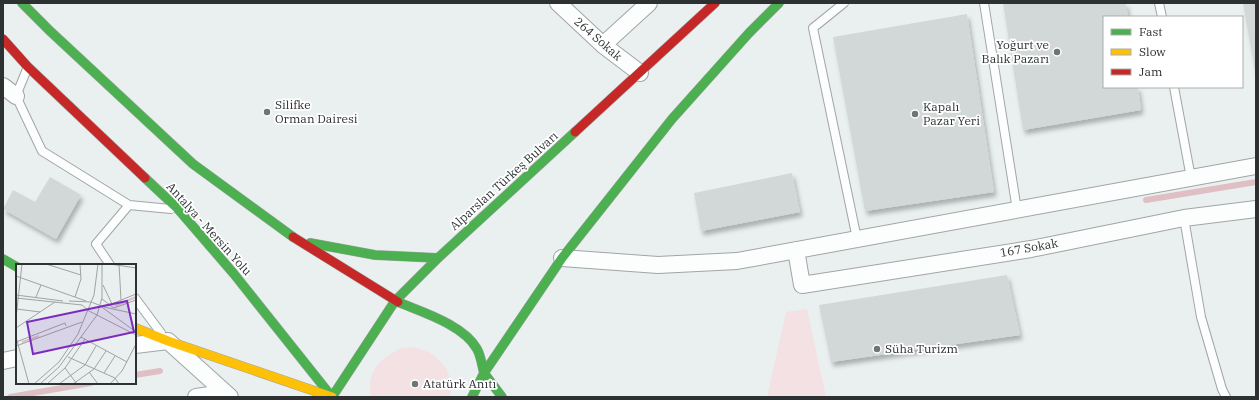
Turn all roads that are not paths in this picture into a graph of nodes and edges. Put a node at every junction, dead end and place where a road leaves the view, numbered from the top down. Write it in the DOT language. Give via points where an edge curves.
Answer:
graph roads {
  1 [pos="22,3"];
  2 [pos="558,3"];
  3 [pos="649,3"];
  4 [pos="716,3"];
  5 [pos="779,3"];
  6 [pos="844,3"];
  7 [pos="984,3"];
  8 [pos="1159,3"];
  9 [pos="1162,16"];
  10 [pos="3,39"];
  11 [pos="603,45"];
  12 [pos="28,67"];
  13 [pos="640,73"];
  14 [pos="3,86"];
  15 [pos="1174,88"];
  16 [pos="16,96"];
  17 [pos="1256,166"];
  18 [pos="1191,178"];
  19 [pos="129,205"];
  20 [pos="178,209"];
  21 [pos="1256,209"];
  22 [pos="1018,210"];
  23 [pos="1184,218"];
  24 [pos="857,239"];
  25 [pos="299,241"];
  26 [pos="796,250"];
  27 [pos="438,258"];
  28 [pos="562,258"];
  29 [pos="3,259"];
  30 [pos="109,264"];
  31 [pos="16,266"];
  32 [pos="136,299"];
  33 [pos="395,301"];
  34 [pos="136,328"];
  35 [pos="168,341"];
  36 [pos="136,345"];
  37 [pos="16,358"];
  38 [pos="3,361"];
  39 [pos="484,373"];
  40 [pos="227,395"];
  41 [pos="196,397"];
  42 [pos="332,397"];
  43 [pos="472,397"];
  44 [pos="502,397"];
  45 [pos="1226,397"];
  1 -- 25 [label="main road" via="193,164"];
  2 -- 11 [label="street, 264 Sokak"];
  3 -- 11 [label="street"];
  4 -- 13 [label="main road, Alparslan Türkeş Bulvarı"];
  5 -- 28 [label="main road" via="672,119"];
  6 -- 24 [label="lane" via="813,28"];
  7 -- 22 [label="lane"];
  8 -- 9 [label="lane"];
  10 -- 12 [label="main road, Antalya - Mersin Yolu"];
  11 -- 13 [label="street, 264 Sokak"];
  12 -- 16 [label="lane"];
  12 -- 20 [label="main road, Antalya - Mersin Yolu"];
  13 -- 27 [label="main road, Alparslan Türkeş Bulvarı"];
  14 -- 16 [label="street"];
  15 -- 18 [label="lane"];
  16 -- 19 [label="lane" via="42,151"];
  17 -- 18 [label="street"];
  18 -- 22 [label="street"];
  19 -- 20 [label="lane"];
  19 -- 30 [label="lane" via="96,244"];
  20 -- 42 [label="main road, Antalya - Mersin Yolu" via="234,274"];
  21 -- 23 [label="street, 167 Sokak"];
  22 -- 24 [label="street"];
  23 -- 26 [label="street, 167 Sokak" via="1031,248 802,284"];
  23 -- 45 [label="lane" via="1201,316"];
  24 -- 26 [label="street"];
  25 -- 27 [label="main road" via="375,255"];
  25 -- 33 [label="main road"];
  26 -- 28 [label="street" via="737,261 658,265"];
  27 -- 33 [label="main road, Alparslan Türkeş Bulvarı"];
  28 -- 39 [label="main road"];
  29 -- 31 [label="main road"];
  32 -- 35 [label="lane"];
  33 -- 39 [label="main road" via="446,322 463,333 477,349"];
  33 -- 42 [label="main road, Alparslan Türkeş Bulvarı"];
  34 -- 35 [label="main road"];
  35 -- 36 [label="street"];
  35 -- 40 [label="street"];
  35 -- 42 [label="main road"];
  37 -- 38 [label="street"];
  39 -- 43 [label="main road"];
  39 -- 44 [label="main road"];
  40 -- 41 [label="street"];
}
